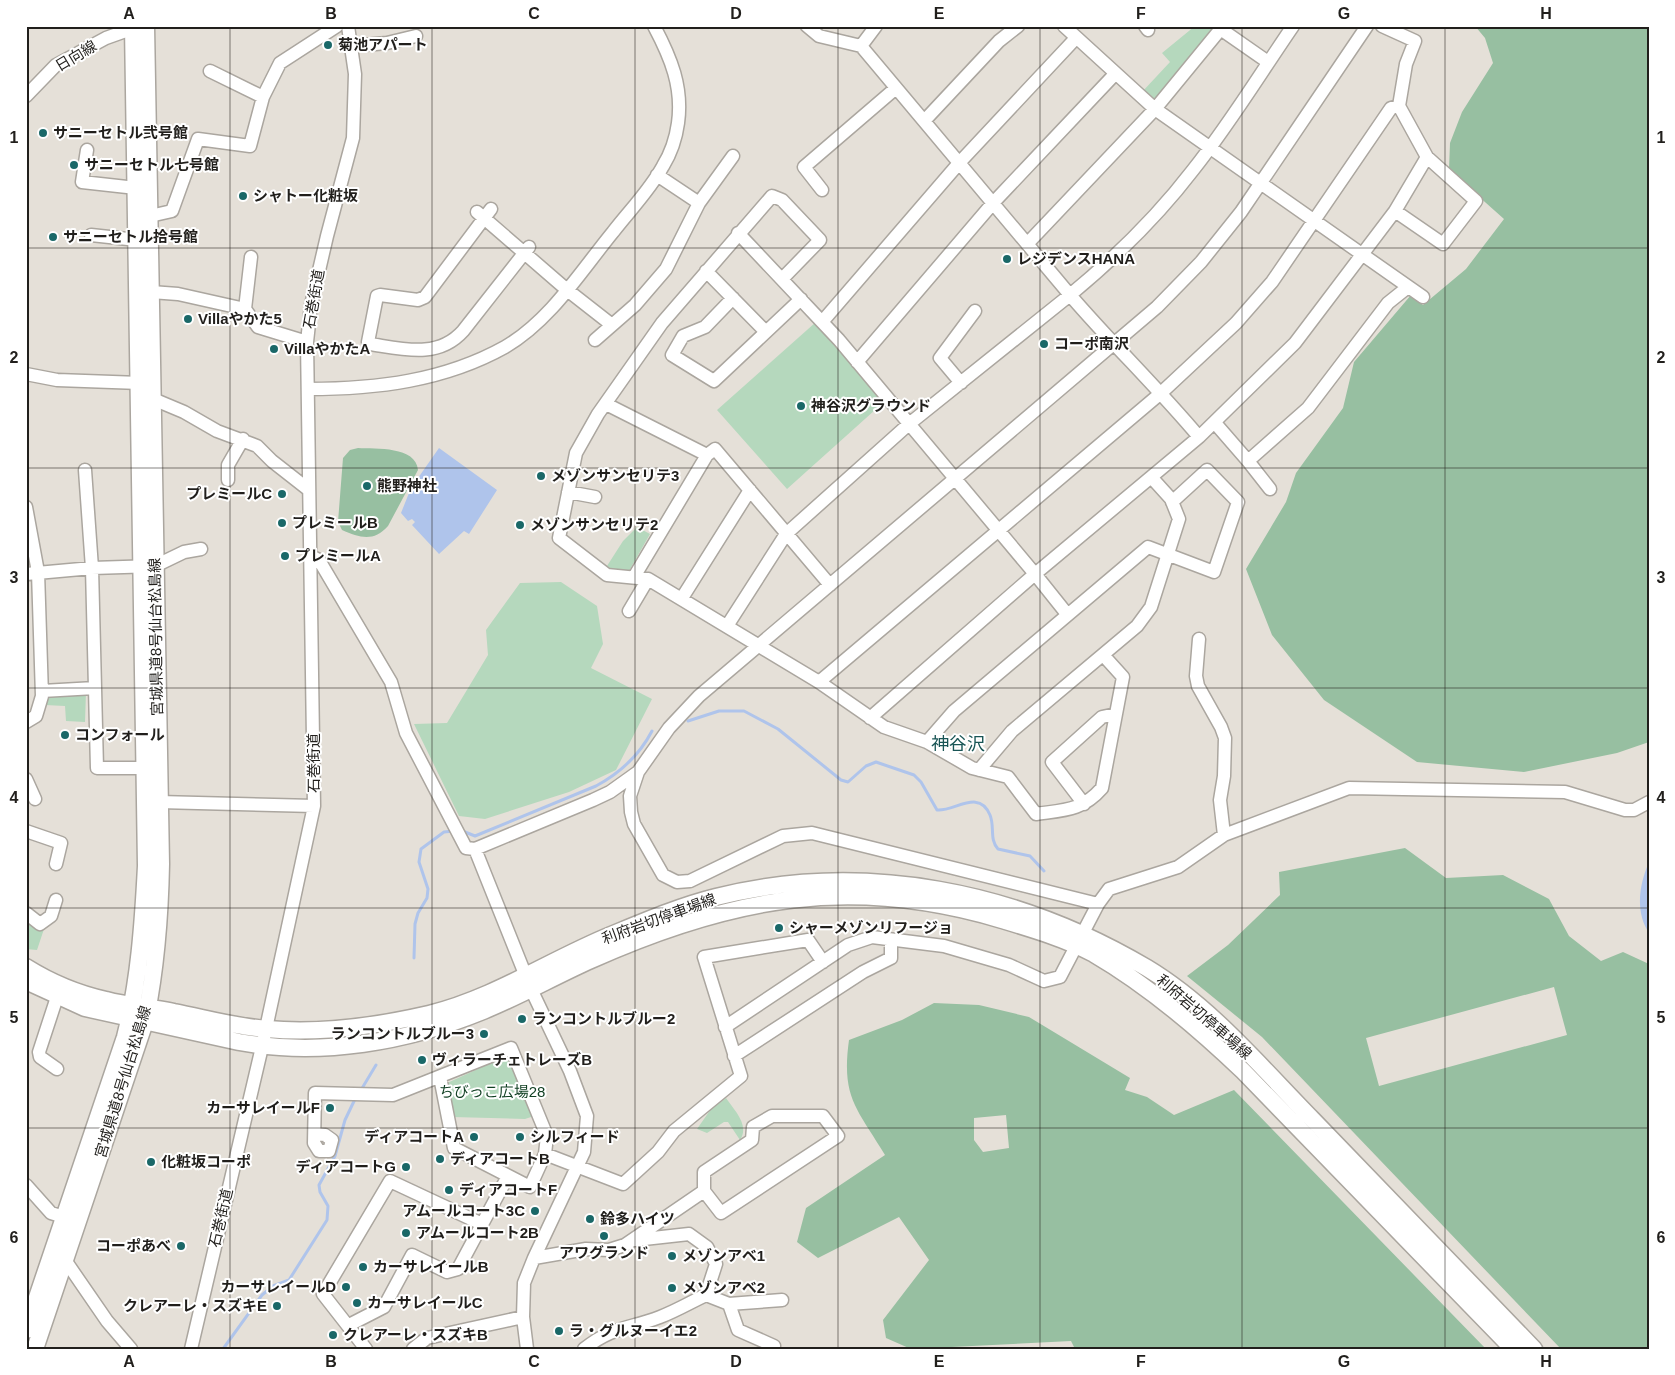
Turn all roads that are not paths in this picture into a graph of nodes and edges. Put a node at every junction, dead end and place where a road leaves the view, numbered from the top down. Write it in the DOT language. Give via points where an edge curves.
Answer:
graph roads {
  1 [pos="337,26"];
  2 [pos="348,26"];
  3 [pos="654,26"];
  4 [pos="807,26"];
  5 [pos="876,26"];
  6 [pos="1018,26"];
  7 [pos="1064,26"];
  8 [pos="1293,26"];
  9 [pos="1366,26"];
  10 [pos="1382,26"];
  11 [pos="138,27"];
  12 [pos="823,31"];
  13 [pos="416,36"];
  14 [pos="1076,38"];
  15 [pos="352,46"];
  16 [pos="860,46"];
  17 [pos="1268,62"];
  18 [pos="210,71"];
  19 [pos="1116,74"];
  20 [pos="896,88"];
  21 [pos="26,96"];
  22 [pos="263,97"];
  23 [pos="1399,106"];
  24 [pos="1154,109"];
  25 [pos="924,120"];
  26 [pos="1209,148"];
  27 [pos="86,150"];
  28 [pos="733,156"];
  29 [pos="1427,157"];
  30 [pos="960,162"];
  31 [pos="657,175"];
  32 [pos="1262,184"];
  33 [pos="136,188"];
  34 [pos="822,190"];
  35 [pos="699,203"];
  36 [pos="993,203"];
  37 [pos="1395,211"];
  38 [pos="150,216"];
  39 [pos="1313,221"];
  40 [pos="738,233"];
  41 [pos="91,235"];
  42 [pos="137,240"];
  43 [pos="1027,244"];
  44 [pos="527,250"];
  45 [pos="1363,254"];
  46 [pos="251,257"];
  47 [pos="706,271"];
  48 [pos="783,278"];
  49 [pos="1408,287"];
  50 [pos="566,289"];
  51 [pos="151,292"];
  52 [pos="1070,295"];
  53 [pos="1423,297"];
  54 [pos="733,298"];
  55 [pos="801,299"];
  56 [pos="244,308"];
  57 [pos="975,311"];
  58 [pos="822,322"];
  59 [pos="612,325"];
  60 [pos="766,332"];
  61 [pos="595,340"];
  62 [pos="307,342"];
  63 [pos="1114,346"];
  64 [pos="857,362"];
  65 [pos="26,374"];
  66 [pos="140,383"];
  67 [pos="961,383"];
  68 [pos="308,389"];
  69 [pos="1162,393"];
  70 [pos="153,399"];
  71 [pos="606,404"];
  72 [pos="1215,423"];
  73 [pos="909,424"];
  74 [pos="1199,438"];
  75 [pos="243,439"];
  76 [pos="708,455"];
  77 [pos="1248,461"];
  78 [pos="85,470"];
  79 [pos="1152,478"];
  80 [pos="955,479"];
  81 [pos="228,480"];
  82 [pos="1270,489"];
  83 [pos="309,490"];
  84 [pos="750,490"];
  85 [pos="568,492"];
  86 [pos="595,497"];
  87 [pos="1172,502"];
  88 [pos="26,507"];
  89 [pos="998,530"];
  90 [pos="786,534"];
  91 [pos="202,549"];
  92 [pos="1169,555"];
  93 [pos="312,556"];
  94 [pos="149,566"];
  95 [pos="92,568"];
  96 [pos="32,574"];
  97 [pos="1035,574"];
  98 [pos="634,577"];
  99 [pos="648,579"];
  100 [pos="830,585"];
  101 [pos="682,598"];
  102 [pos="629,611"];
  103 [pos="1067,614"];
  104 [pos="727,626"];
  105 [pos="1200,639"];
  106 [pos="760,645"];
  107 [pos="1104,656"];
  108 [pos="819,682"];
  109 [pos="95,688"];
  110 [pos="42,691"];
  111 [pos="1116,714"];
  112 [pos="870,718"];
  113 [pos="26,722"];
  114 [pos="927,742"];
  115 [pos="145,768"];
  116 [pos="979,770"];
  117 [pos="638,772"];
  118 [pos="26,779"];
  119 [pos="36,799"];
  120 [pos="159,802"];
  121 [pos="1649,802"];
  122 [pos="1084,804"];
  123 [pos="314,806"];
  124 [pos="26,831"];
  125 [pos="1224,835"];
  126 [pos="475,849"];
  127 [pos="56,864"];
  128 [pos="56,900"];
  129 [pos="1098,904"];
  130 [pos="26,913"];
  131 [pos="891,940"];
  132 [pos="1079,941"];
  133 [pos="823,962"];
  134 [pos="26,968"];
  135 [pos="26,981"];
  136 [pos="529,982"];
  137 [pos="57,997"];
  138 [pos="139,1013"];
  139 [pos="725,1028"];
  140 [pos="266,1029"];
  141 [pos="262,1046"];
  142 [pos="734,1056"];
  143 [pos="57,1069"];
  144 [pos="440,1077"];
  145 [pos="315,1134"];
  146 [pos="546,1154"];
  147 [pos="578,1166"];
  148 [pos="508,1176"];
  149 [pos="26,1185"];
  150 [pos="704,1191"];
  151 [pos="64,1217"];
  152 [pos="482,1224"];
  153 [pos="633,1240"];
  154 [pos="534,1258"];
  155 [pos="65,1260"];
  156 [pos="706,1295"];
  157 [pos="782,1300"];
  158 [pos="729,1304"];
  159 [pos="523,1317"];
  160 [pos="349,1326"];
  161 [pos="26,1330"];
  162 [pos="774,1346"];
  163 [pos="35,1349"];
  164 [pos="132,1349"];
  165 [pos="191,1349"];
  166 [pos="366,1349"];
  167 [pos="413,1349"];
  168 [pos="527,1349"];
  169 [pos="584,1349"];
  170 [pos="1513,1349"];
  171 [pos="1534,1349"];
  1 -- 22 [label="street" via="280,62"];
  2 -- 15 [label="street, 石巻街道"];
  3 -- 31 [label="street" via="672,62 679,97 672,149"];
  4 -- 12 [label="street"];
  5 -- 16 [label="street"];
  6 -- 25 [label="street" via="999,41"];
  7 -- 14 [label="street"];
  8 -- 17 [label="street"];
  9 -- 32 [label="street"];
  10 -- 23 [label="street" via="1415,40 1406,64"];
  11 -- 21 [label="street, 日向線" via="106,38 56,65"];
  11 -- 33 [label="main road, 宮城県道8号仙台松島線"];
  11 -- 38 [label="main road, 宮城県道8号仙台松島線"];
  12 -- 16 [label="street"];
  13 -- 15 [label="street"];
  14 -- 19 [label="street"];
  14 -- 30 [label="street"];
  15 -- 62 [label="street, 石巻街道" via="353,138 326,236 311,304"];
  16 -- 20 [label="street"];
  17 -- 24 [label="street" via="1219,31"];
  17 -- 26 [label="street"];
  18 -- 22 [label="street"];
  19 -- 24 [label="street"];
  19 -- 36 [label="street"];
  20 -- 25 [label="street"];
  20 -- 34 [label="street" via="804,167"];
  22 -- 38 [label="street" via="250,146 198,139 172,211"];
  23 -- 29 [label="street"];
  23 -- 39 [label="street" via="1391,108"];
  24 -- 26 [label="street"];
  24 -- 43 [label="street"];
  25 -- 30 [label="street"];
  26 -- 32 [label="street"];
  26 -- 52 [label="street" via="1140,232"];
  27 -- 33 [label="street" via="82,182"];
  28 -- 35 [label="street"];
  29 -- 37 [label="street"];
  29 -- 37 [label="street" via="1476,202 1443,244"];
  30 -- 36 [label="street"];
  30 -- 58 [label="street"];
  31 -- 35 [label="street"];
  31 -- 50 [label="street"];
  32 -- 39 [label="street"];
  32 -- 63 [label="street" via="1201,262"];
  33 -- 42 [label="main road, 宮城県道8号仙台松島線"];
  35 -- 59 [label="street" via="666,269 643,297"];
  36 -- 43 [label="street"];
  36 -- 64 [label="street"];
  37 -- 45 [label="street"];
  38 -- 51 [label="main road, 宮城県道8号仙台松島線"];
  39 -- 45 [label="street"];
  39 -- 69 [label="street" via="1272,282 1236,323"];
  40 -- 47 [label="street"];
  40 -- 48 [label="street"];
  40 -- 48 [label="street" via="769,196 782,200 820,240"];
  41 -- 42 [label="street"];
  42 -- 66 [label="main road, 宮城県道8号仙台松島線"];
  43 -- 52 [label="street"];
  44 -- 44 [label="street" via="484,213 425,297 418,300 377,296 368,342 422,351 452,341"];
  44 -- 50 [label="street"];
  45 -- 49 [label="street"];
  45 -- 72 [label="street" via="1295,343"];
  46 -- 56 [label="street"];
  47 -- 54 [label="street"];
  47 -- 71 [label="street" via="662,323"];
  48 -- 55 [label="street"];
  49 -- 53 [label="street"];
  49 -- 77 [label="street" via="1388,303 1308,408"];
  50 -- 59 [label="street"];
  50 -- 68 [label="street" via="526,332 470,364 385,386"];
  51 -- 56 [label="street" via="178,294"];
  51 -- 70 [label="main road, 宮城県道8号仙台松島線"];
  52 -- 63 [label="street"];
  52 -- 67 [label="street"];
  54 -- 60 [label="street"];
  54 -- 60 [label="street" via="705,327 682,336 672,357 716,381"];
  55 -- 58 [label="street"];
  55 -- 60 [label="street"];
  56 -- 62 [label="street" via="258,326"];
  57 -- 67 [label="street" via="940,358"];
  58 -- 64 [label="street"];
  59 -- 61 [label="street"];
  62 -- 68 [label="street, 石巻街道"];
  63 -- 69 [label="street"];
  63 -- 80 [label="street"];
  64 -- 73 [label="street"];
  65 -- 66 [label="street" via="57,380"];
  66 -- 94 [label="main road, 宮城県道8号仙台松島線"];
  67 -- 73 [label="street"];
  68 -- 83 [label="street, 石巻街道"];
  69 -- 74 [label="street"];
  69 -- 89 [label="street"];
  70 -- 75 [label="street" via="217,431"];
  70 -- 94 [label="main road, 宮城県道8号仙台松島線"];
  71 -- 76 [label="street"];
  71 -- 85 [label="street" via="577,450"];
  72 -- 74 [label="street"];
  72 -- 77 [label="street"];
  73 -- 80 [label="street"];
  73 -- 90 [label="street"];
  74 -- 79 [label="street"];
  75 -- 81 [label="street" via="228,465"];
  75 -- 83 [label="street" via="257,446"];
  76 -- 84 [label="street" via="715,449"];
  76 -- 98 [label="street"];
  77 -- 82 [label="street"];
  78 -- 95 [label="street"];
  79 -- 87 [label="street"];
  79 -- 97 [label="street"];
  80 -- 89 [label="street"];
  80 -- 100 [label="street"];
  83 -- 93 [label="street, 石巻街道"];
  84 -- 90 [label="street"];
  84 -- 101 [label="street"];
  85 -- 86 [label="street"];
  85 -- 98 [label="street" via="559,538 607,575"];
  87 -- 92 [label="street" via="1179,519"];
  87 -- 92 [label="street" via="1207,470 1238,502 1214,572"];
  88 -- 96 [label="street"];
  89 -- 97 [label="street"];
  89 -- 108 [label="street"];
  90 -- 100 [label="street"];
  90 -- 104 [label="street"];
  91 -- 94 [label="street" via="184,552"];
  92 -- 103 [label="street" via="1148,547"];
  92 -- 107 [label="street" via="1151,607 1137,626"];
  93 -- 123 [label="street, 石巻街道"];
  93 -- 126 [label="street" via="318,560 391,682 406,733 466,848"];
  94 -- 95 [label="street"];
  94 -- 115 [label="main road, 宮城県道8号仙台松島線"];
  94 -- 120 [label="main road, 宮城県道8号仙台松島線"];
  95 -- 96 [label="street"];
  95 -- 109 [label="street"];
  96 -- 110 [label="street"];
  97 -- 103 [label="street"];
  97 -- 112 [label="street"];
  98 -- 99 [label="street"];
  99 -- 101 [label="street"];
  99 -- 102 [label="street"];
  100 -- 106 [label="street"];
  101 -- 104 [label="street"];
  103 -- 114 [label="street" via="954,711"];
  104 -- 106 [label="street"];
  105 -- 125 [label="street" via="1198,686 1225,738 1220,800"];
  106 -- 108 [label="street"];
  106 -- 117 [label="street" via="684,711"];
  107 -- 111 [label="street" via="1123,677"];
  107 -- 116 [label="street" via="1012,731"];
  108 -- 112 [label="street"];
  109 -- 110 [label="street"];
  109 -- 115 [label="street" via="97,768"];
  110 -- 113 [label="street" via="36,716"];
  111 -- 122 [label="street" via="1102,788"];
  111 -- 122 [label="street" via="1102,717 1052,762"];
  112 -- 114 [label="street" via="884,727"];
  114 -- 116 [label="street"];
  115 -- 138 [label="main road, 宮城県道8号仙台松島線" via="146,866"];
  116 -- 122 [label="street" via="1008,776 1036,814 1074,809"];
  117 -- 126 [label="street" via="610,792"];
  117 -- 129 [label="street" via="630,796 634,824 663,876 670,880 690,881 784,836 812,833"];
  118 -- 119 [label="street"];
  120 -- 123 [label="street"];
  120 -- 138 [label="main road, 宮城県道8号仙台松島線" via="159,929"];
  121 -- 125 [label="street" via="1634,810 1625,810 1565,792 1349,788"];
  123 -- 140 [label="street, 石巻街道"];
  124 -- 127 [label="street" via="61,843"];
  125 -- 129 [label="street" via="1178,867 1109,890"];
  126 -- 136 [label="street"];
  128 -- 130 [label="street" via="51,916 40,924"];
  129 -- 132 [label="street"];
  131 -- 132 [label="street" via="944,946 1009,965 1044,981 1060,977"];
  131 -- 133 [label="street" via="860,940"];
  131 -- 142 [label="street" via="891,958 862,972"];
  132 -- 136 [label="main road, 利府岩切停車場線" via="1011,906 960,893 891,883 801,883 760,888 688,906 607,936"];
  132 -- 170 [label="main road, 利府岩切停車場線" via="1091,953 1125,973 1201,1031"];
  132 -- 171 [label="main road, 利府岩切停車場線" via="1150,970 1216,1023"];
  133 -- 139 [label="street"];
  133 -- 139 [label="street" via="808,940 704,957"];
  134 -- 138 [label="main road, 利府岩切停車場線"];
  135 -- 137 [label="main road, 利府岩切停車場線"];
  136 -- 140 [label="main road, 利府岩切停車場線" via="458,1006 384,1023 315,1030"];
  136 -- 141 [label="main road, 利府岩切停車場線" via="458,1020 400,1038 356,1044"];
  136 -- 147 [label="street" via="584,1103 588,1129"];
  137 -- 138 [label="main road, 利府岩切停車場線" via="85,1008"];
  137 -- 143 [label="street" via="40,1052 43,1061"];
  138 -- 140 [label="main road, 利府岩切停車場線"];
  138 -- 141 [label="main road, 利府岩切停車場線"];
  138 -- 151 [label="main road, 宮城県道8号仙台松島線"];
  138 -- 155 [label="main road, 宮城県道8号仙台松島線"];
  139 -- 142 [label="street"];
  140 -- 141 [label="street, 石巻街道"];
  141 -- 165 [label="street, 石巻街道"];
  142 -- 147 [label="street" via="742,1076 674,1131 658,1152 623,1184"];
  144 -- 145 [label="street" via="393,1095 315,1093"];
  144 -- 146 [label="street" via="511,1048 547,1136"];
  144 -- 148 [label="street" via="454,1148"];
  146 -- 147 [label="street"];
  146 -- 148 [label="street" via="530,1187"];
  147 -- 154 [label="street"];
  148 -- 152 [label="street"];
  149 -- 151 [label="street" via="51,1213"];
  150 -- 150 [label="street" via="704,1172 752,1140 753,1127 772,1116 823,1116 838,1136 721,1213"];
  150 -- 153 [label="street"];
  151 -- 161 [label="main road, 宮城県道8号仙台松島線"];
  152 -- 160 [label="street" via="458,1268 447,1272 412,1255 384,1307"];
  152 -- 160 [label="street" via="390,1181 323,1294"];
  153 -- 154 [label="street" via="609,1250 586,1249"];
  153 -- 156 [label="street" via="689,1234 707,1247 716,1264"];
  154 -- 159 [label="street" via="524,1283"];
  155 -- 163 [label="main road, 宮城県道8号仙台松島線"];
  155 -- 164 [label="street" via="107,1321"];
  156 -- 158 [label="street"];
  156 -- 169 [label="street" via="659,1318 599,1337"];
  157 -- 158 [label="street"];
  158 -- 162 [label="street" via="738,1330"];
  159 -- 167 [label="street" via="427,1338"];
  159 -- 168 [label="street"];
  160 -- 166 [label="street"];
}
